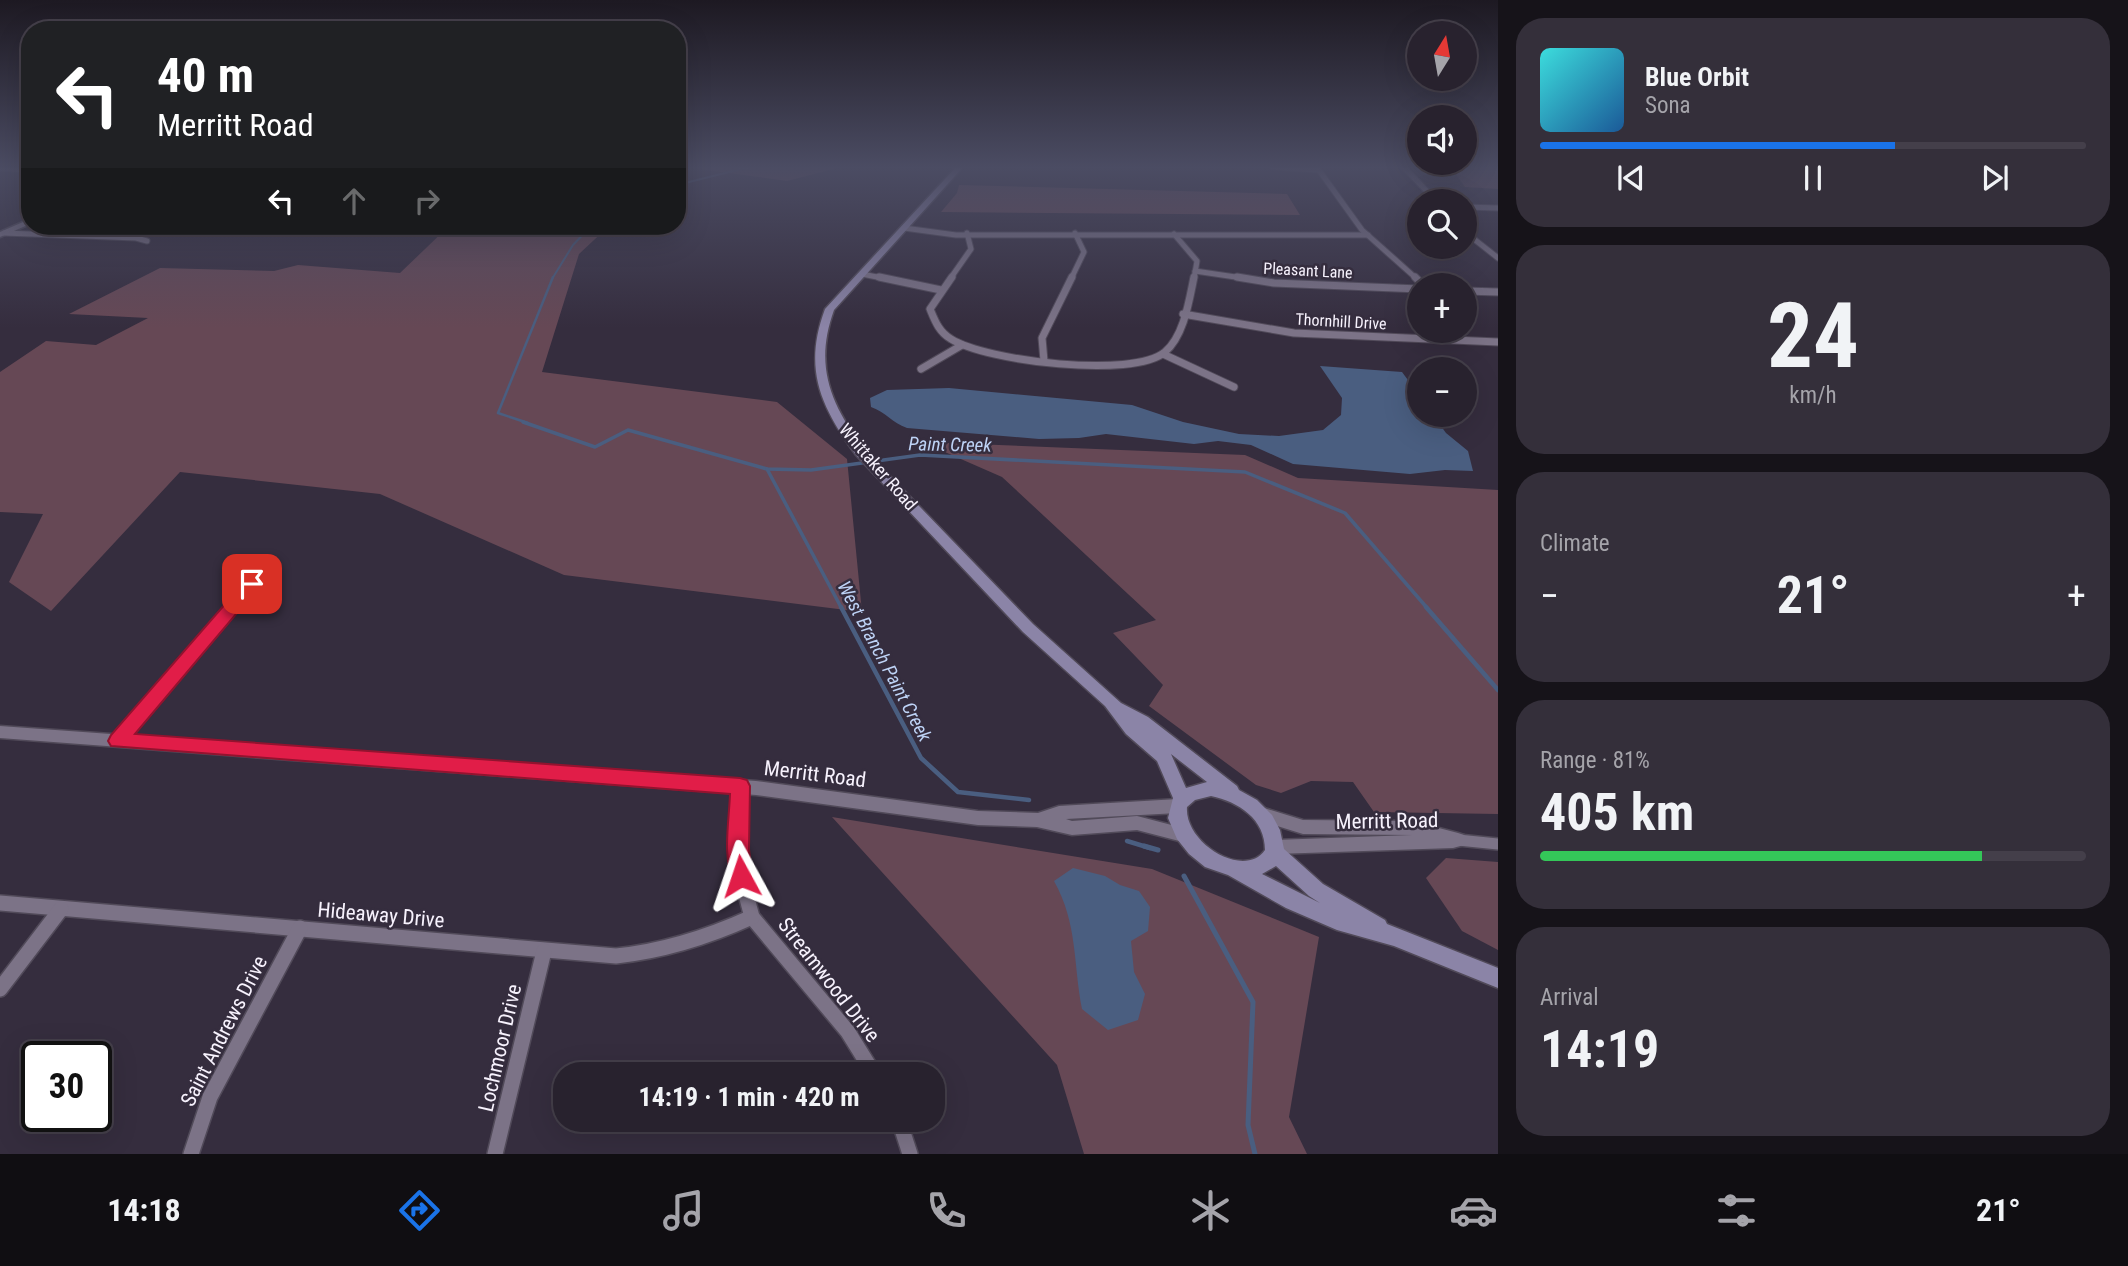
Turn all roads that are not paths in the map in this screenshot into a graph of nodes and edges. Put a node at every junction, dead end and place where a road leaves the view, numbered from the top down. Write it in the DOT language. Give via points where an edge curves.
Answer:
graph roads {
  1 [pos="911,220"];
  2 [pos="1357,220"];
  3 [pos="21,225"];
  4 [pos="906,225"];
  5 [pos="967,233"];
  6 [pos="1075,233"];
  7 [pos="2,234"];
  8 [pos="1174,234"];
  9 [pos="21,235"];
  10 [pos="36,235"];
  11 [pos="1368,235"];
  12 [pos="147,242"];
  13 [pos="1477,242"];
  14 [pos="1486,250"];
  15 [pos="1498,250"];
  16 [pos="1498,258"];
  17 [pos="1195,271"];
  18 [pos="1407,273"];
  19 [pos="862,274"];
  20 [pos="1407,287"];
  21 [pos="941,290"];
  22 [pos="1477,291"];
  23 [pos="1498,292"];
  24 [pos="1183,314"];
  25 [pos="1498,342"];
  26 [pos="962,345"];
  27 [pos="1163,354"];
  28 [pos="1044,360"];
  29 [pos="921,369"];
  30 [pos="1234,387"];
  31 [pos="269,565"];
  32 [pos="1111,702"];
  33 [pos="0,732"];
  34 [pos="118,741"];
  35 [pos="740,786"];
  36 [pos="1237,796"];
  37 [pos="1180,802"];
  38 [pos="1261,814"];
  39 [pos="1037,820"];
  40 [pos="1183,835"];
  41 [pos="1458,840"];
  42 [pos="1498,844"];
  43 [pos="1274,850"];
  44 [pos="1233,869"];
  45 [pos="0,903"];
  46 [pos="61,909"];
  47 [pos="752,917"];
  48 [pos="300,928"];
  49 [pos="1394,936"];
  50 [pos="544,951"];
  51 [pos="1498,978"];
  52 [pos="0,989"];
  53 [pos="867,1062"];
  54 [pos="903,1132"];
  55 [pos="191,1154"];
  56 [pos="495,1154"];
  57 [pos="910,1154"];
  1 -- 4 [label="main road, Whittaker Road"];
  2 -- 11 [label="street"];
  3 -- 7 [label="street"];
  4 -- 5 [label="street"];
  4 -- 19 [label="main road, Whittaker Road"];
  5 -- 6 [label="street"];
  5 -- 21 [label="street" via="971,249"];
  6 -- 8 [label="street"];
  6 -- 28 [label="street" via="1084,253 1042,338"];
  7 -- 9 [label="street"];
  8 -- 11 [label="street"];
  8 -- 17 [label="street" via="1195,257"];
  10 -- 12 [label="street"];
  11 -- 18 [label="street"];
  13 -- 14 [label="street"];
  14 -- 15 [label="street"];
  14 -- 16 [label="street"];
  17 -- 20 [label="street, Pleasant Lane" via="1274,283"];
  17 -- 24 [label="street"];
  19 -- 21 [label="street"];
  19 -- 32 [label="main road, Whittaker Road" via="830,309 818,352 825,396 845,433 1028,628"];
  21 -- 26 [label="street" via="931,305 931,318 943,334"];
  22 -- 23 [label="street"];
  24 -- 25 [label="street, Thornhill Drive" via="1294,333"];
  24 -- 27 [label="street" via="1175,342"];
  26 -- 28 [label="street" via="990,354"];
  26 -- 29 [label="street"];
  27 -- 28 [label="street" via="1123,365"];
  27 -- 30 [label="street"];
  31 -- 34 [label="street"];
  32 -- 36 [label="main road, Whittaker Road"];
  32 -- 37 [label="main road, Whittaker Road" via="1132,729 1164,757"];
  33 -- 34 [label="street, Merritt Road"];
  34 -- 35 [label="street, Merritt Road"];
  35 -- 39 [label="street, Merritt Road" via="978,818"];
  35 -- 47 [label="street, Streamwood Drive" via="738,849"];
  36 -- 37 [label="main road" via="1211,789 1190,793"];
  36 -- 38 [label="main road"];
  37 -- 39 [label="street, Merritt Road" via="1059,813"];
  37 -- 40 [label="main road" via="1176,815"];
  38 -- 41 [label="street, Merritt Road" via="1303,827 1412,828"];
  38 -- 43 [label="main road" via="1269,825"];
  39 -- 40 [label="street, Merritt Road" via="1072,828 1137,823"];
  40 -- 44 [label="main road" via="1204,856"];
  41 -- 42 [label="street, Merritt Road"];
  41 -- 43 [label="street, Merritt Road"];
  43 -- 44 [label="main road" via="1259,867"];
  43 -- 49 [label="main road" via="1316,890"];
  44 -- 49 [label="main road" via="1344,923"];
  45 -- 46 [label="street, Hideaway Drive"];
  46 -- 48 [label="street, Hideaway Drive"];
  46 -- 52 [label="street"];
  47 -- 50 [label="street, Hideaway Drive" via="696,941 639,955"];
  47 -- 53 [label="street, Streamwood Drive" via="848,1032"];
  48 -- 50 [label="street, Hideaway Drive"];
  48 -- 55 [label="street, Saint Andrews Drive" via="211,1097"];
  49 -- 51 [label="main road"];
  50 -- 56 [label="street, Lochmoor Drive"];
  54 -- 57 [label="street"];
}
